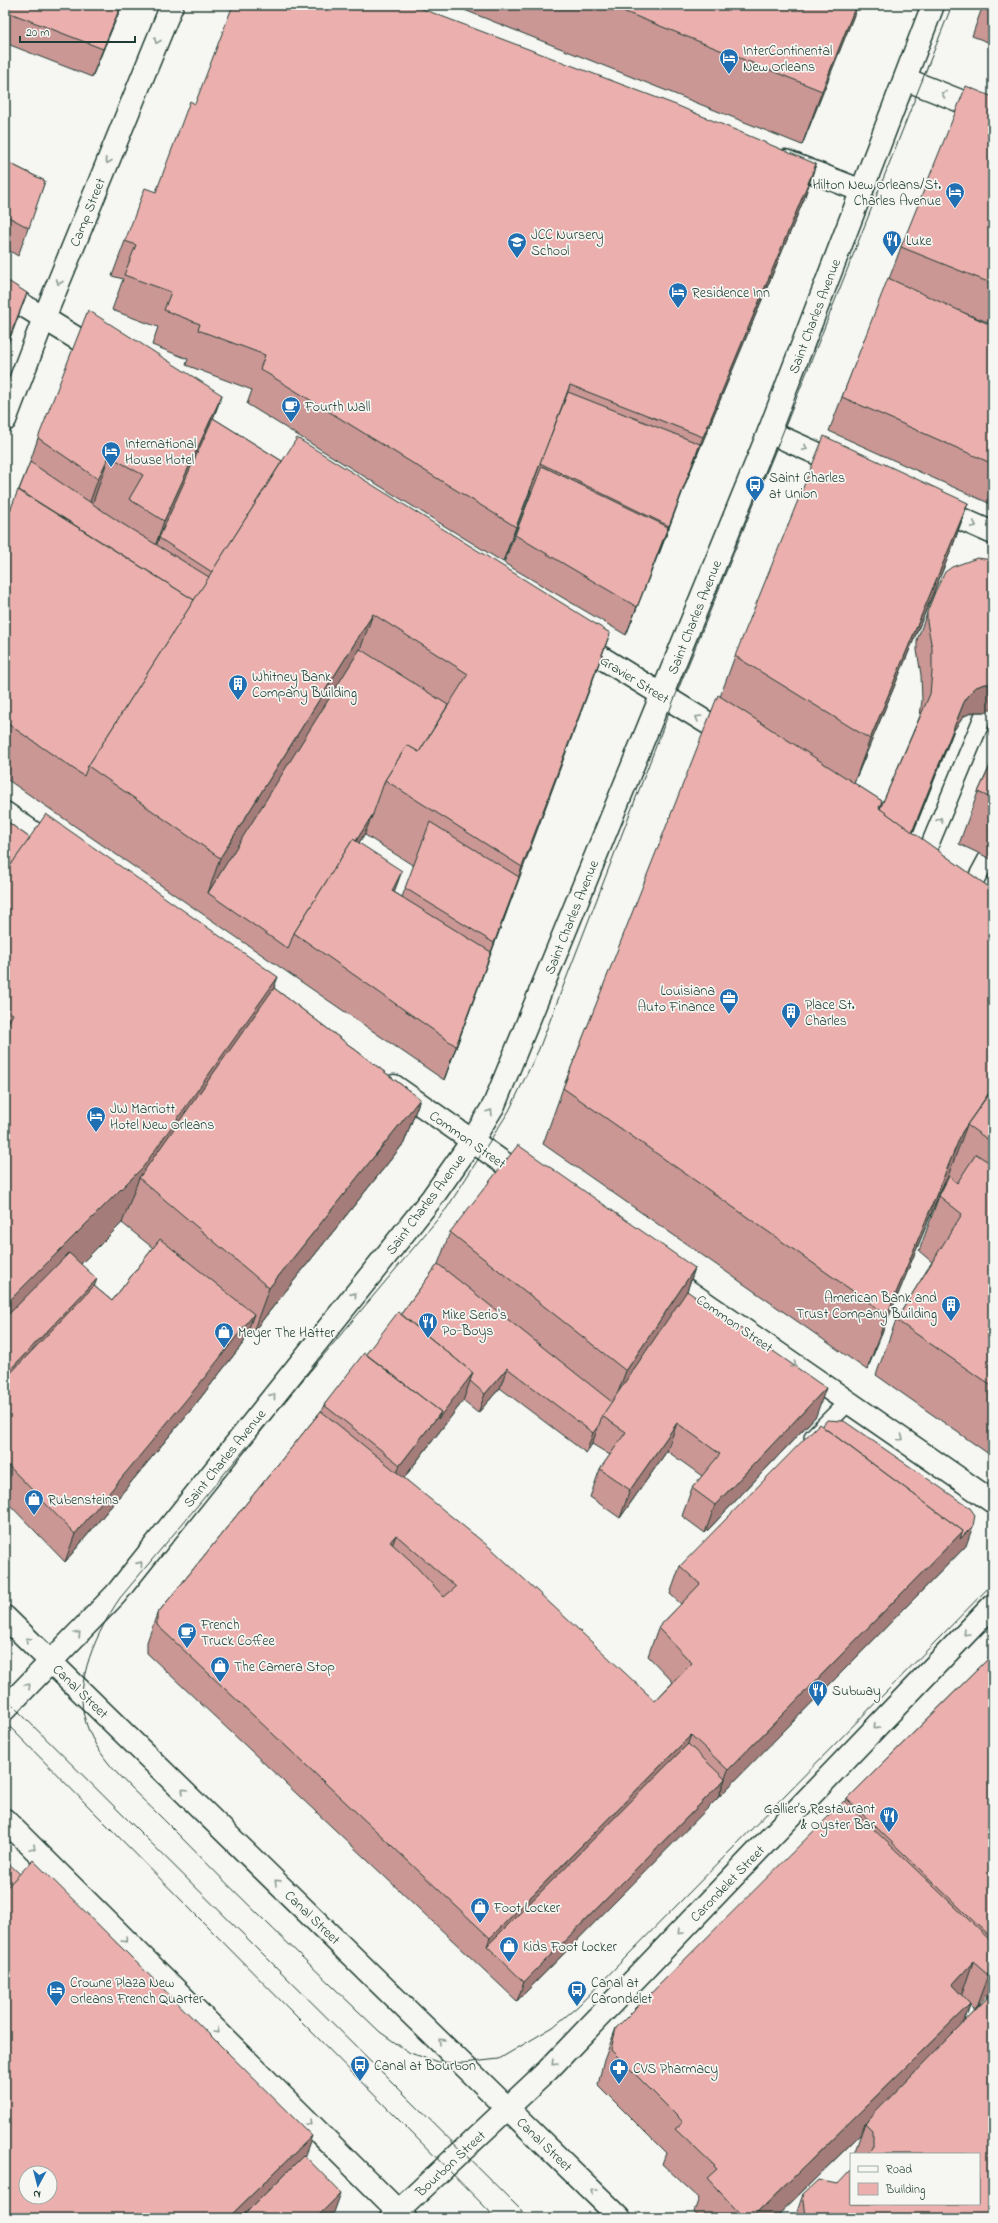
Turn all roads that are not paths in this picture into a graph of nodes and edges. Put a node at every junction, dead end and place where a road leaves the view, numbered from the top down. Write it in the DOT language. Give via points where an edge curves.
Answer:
graph roads {
  1 [pos="172,5"];
  2 [pos="933,5"];
  3 [pos="905,79"];
  4 [pos="993,114"];
  5 [pos="767,154"];
  6 [pos="862,191"];
  7 [pos="5,294"];
  8 [pos="44,318"];
  9 [pos="119,364"];
  10 [pos="5,420"];
  11 [pos="769,432"];
  12 [pos="866,475"];
  13 [pos="915,498"];
  14 [pos="993,533"];
  15 [pos="556,630"];
  16 [pos="662,695"];
  17 [pos="984,705"];
  18 [pos="746,746"];
  19 [pos="5,813"];
  20 [pos="917,851"];
  21 [pos="988,857"];
  22 [pos="76,863"];
  23 [pos="959,877"];
  24 [pos="993,897"];
  25 [pos="380,1077"];
  26 [pos="472,1141"];
  27 [pos="544,1192"];
  28 [pos="648,1263"];
  29 [pos="848,1402"];
  30 [pos="803,1447"];
  31 [pos="993,1502"];
  32 [pos="993,1605"];
  33 [pos="5,1617"];
  34 [pos="52,1662"];
  35 [pos="5,1709"];
  36 [pos="5,1820"];
  37 [pos="508,2108"];
  38 [pos="398,2216"];
  39 [pos="620,2218"];
  1 -- 8 [label="street, Camp Street, one-way"];
  2 -- 3 [label="street, Saint Charles Avenue"];
  4 -- 3 [label="street, one-way"];
  3 -- 6 [label="street, Saint Charles Avenue"];
  5 -- 6 [label="street"];
  6 -- 11 [label="street, Saint Charles Avenue"];
  7 -- 8 [label="street"];
  8 -- 9 [label="street"];
  8 -- 10 [label="street, Camp Street"];
  11 -- 12 [label="street, one-way"];
  11 -- 16 [label="street, Saint Charles Avenue"];
  13 -- 14 [label="street, one-way"];
  15 -- 16 [label="street, Gravier Street"];
  18 -- 16 [label="street, Gravier Street, one-way"];
  26 -- 16 [label="street, Saint Charles Avenue, one-way" via="494,1105"];
  20 -- 17 [label="lane, one-way"];
  19 -- 22 [label="street"];
  20 -- 23 [label="street"];
  21 -- 23 [label="lane"];
  23 -- 24 [label="street"];
  25 -- 26 [label="street, Common Street"];
  26 -- 27 [label="street, Common Street"];
  34 -- 26 [label="street, Saint Charles Avenue, one-way" via="116,1594 432,1198"];
  28 -- 29 [label="street, Common Street, one-way"];
  29 -- 30 [label="lane"];
  29 -- 31 [label="street, Common Street, one-way"];
  32 -- 37 [label="street, Carondelet Street, one-way" via="587,2030"];
  34 -- 33 [label="street, Canal Street, one-way"];
  35 -- 34 [label="street, Saint Charles Avenue, one-way"];
  37 -- 34 [label="street, Canal Street, one-way"];
  36 -- 38 [label="street, one-way"];
  37 -- 38 [label="street, Bourbon Street"];
  39 -- 37 [label="street, Canal Street, one-way"];
}
